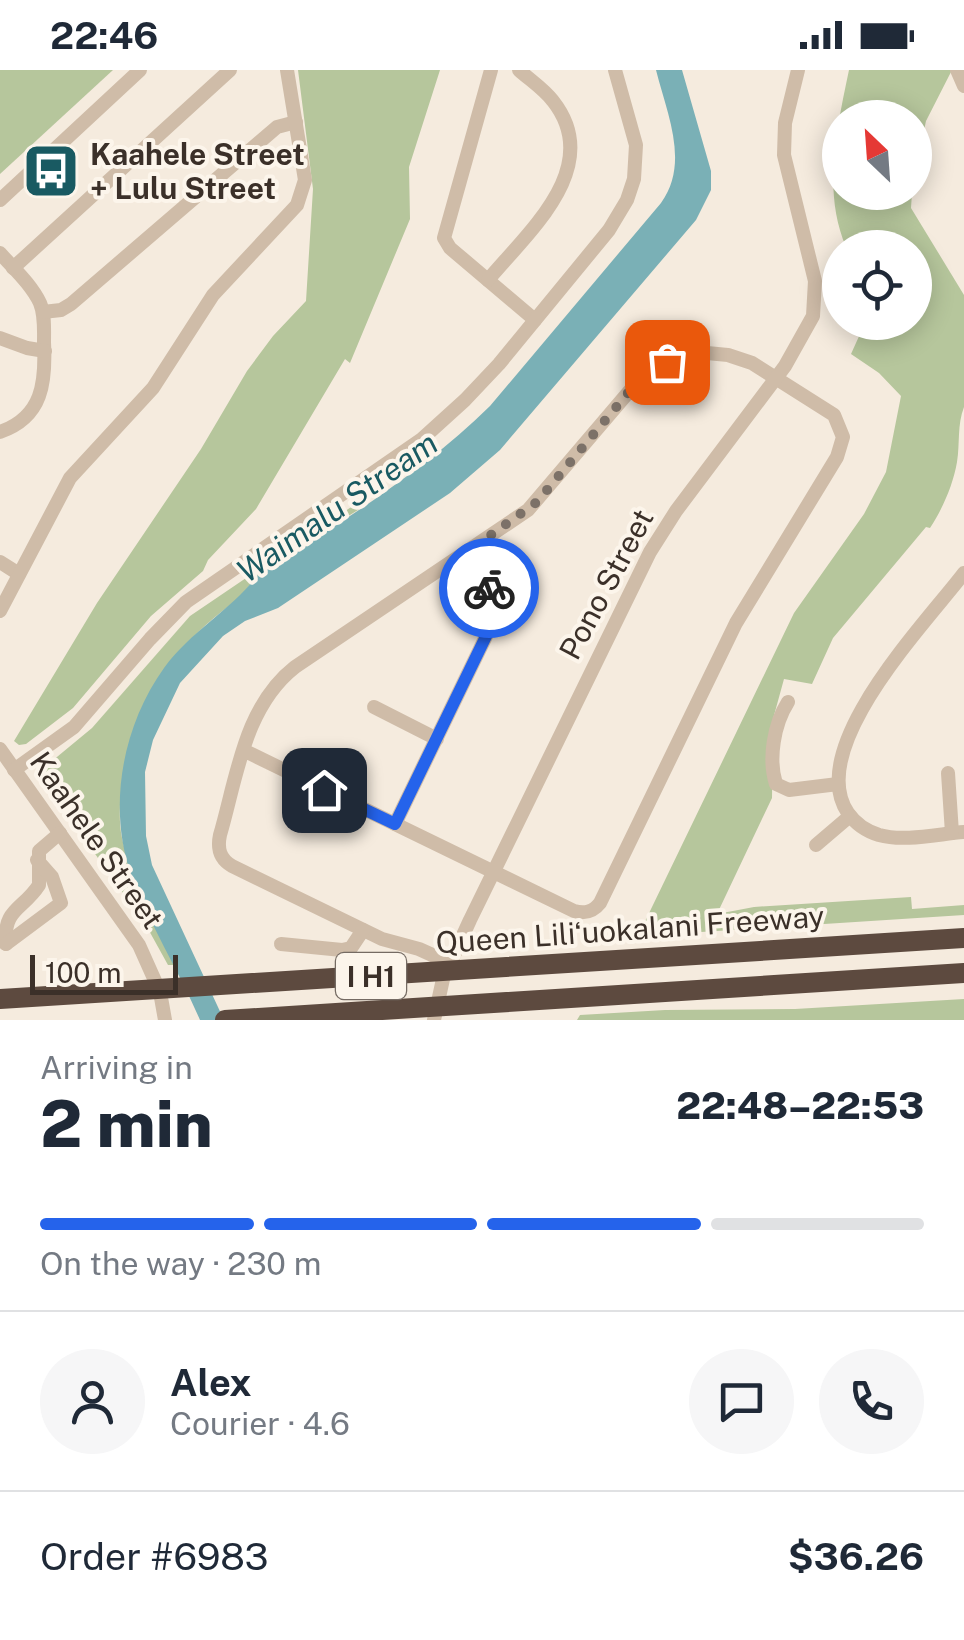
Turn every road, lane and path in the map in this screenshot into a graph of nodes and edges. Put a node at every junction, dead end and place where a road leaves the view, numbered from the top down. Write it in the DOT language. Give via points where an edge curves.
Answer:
graph roads {
  1 [pos="140,70"];
  2 [pos="230,70"];
  3 [pos="288,70"];
  4 [pos="492,70"];
  5 [pos="518,70"];
  6 [pos="616,70"];
  7 [pos="798,70"];
  8 [pos="957,70"];
  9 [pos="964,86"];
  10 [pos="296,122"];
  11 [pos="0,200"];
  12 [pos="0,253"];
  13 [pos="13,268"];
  14 [pos="488,280"];
  15 [pos="43,312"];
  16 [pos="535,320"];
  17 [pos="0,338"];
  18 [pos="45,351"];
  19 [pos="777,378"];
  20 [pos="0,432"];
  21 [pos="467,552"];
  22 [pos="0,562"];
  23 [pos="964,573"];
  24 [pos="20,574"];
  25 [pos="0,611"];
  26 [pos="788,702"];
  27 [pos="374,708"];
  28 [pos="437,738"];
  29 [pos="0,750"];
  30 [pos="244,751"];
  31 [pos="14,770"];
  32 [pos="948,773"];
  33 [pos="838,784"];
  34 [pos="850,816"];
  35 [pos="395,824"];
  36 [pos="60,833"];
  37 [pos="958,833"];
  38 [pos="816,845"];
  39 [pos="493,872"];
  40 [pos="47,885"];
  41 [pos="363,930"];
  42 [pos="964,938"];
  43 [pos="281,944"];
  44 [pos="450,963"];
  45 [pos="964,973"];
  46 [pos="0,999"];
  47 [pos="165,1020"];
  48 [pos="225,1020"];
  49 [pos="434,1020"];
  1 -- 11 [label="street"];
  2 -- 13 [label="street"];
  3 -- 10 [label="street"];
  4 -- 14 [label="street" via="444,234 450,248"];
  5 -- 14 [label="street" via="559,109 570,161 555,199"];
  6 -- 16 [label="street" via="635,133 631,190 616,220"];
  7 -- 19 [label="street, Pono Street" via="784,155 816,301 808,329"];
  8 -- 9 [label="street"];
  10 -- 15 [label="street" via="277,127 71,304"];
  10 -- 24 [label="street" via="305,180 297,205 212,295 157,383 70,478"];
  12 -- 13 [label="street"];
  13 -- 15 [label="street"];
  14 -- 16 [label="street"];
  15 -- 18 [label="street"];
  16 -- 31 [label="street" via="436,427 200,591 74,727"];
  17 -- 18 [label="street"];
  18 -- 20 [label="street" via="38,402"];
  19 -- 21 [label="street" via="719,354 692,354 656,367 537,502"];
  19 -- 39 [label="street, Pono Street" via="650,552"];
  19 -- 39 [label="street" via="834,415 843,431 841,449 736,624 600,903 577,912"];
  21 -- 28 [label="street" via="490,590 494,617"];
  21 -- 30 [label="street" via="278,682 258,710"];
  22 -- 24 [label="street"];
  23 -- 33 [label="street" via="867,700"];
  24 -- 25 [label="street"];
  26 -- 33 [label="street" via="778,720 776,784 789,790"];
  27 -- 28 [label="street"];
  28 -- 35 [label="street"];
  29 -- 31 [label="street, Kaahele Street"];
  30 -- 35 [label="street"];
  30 -- 41 [label="street" via="219,840 222,858"];
  31 -- 36 [label="street, Kaahele Street"];
  32 -- 37 [label="street"];
  33 -- 34 [label="street"];
  34 -- 37 [label="street" via="887,837"];
  34 -- 38 [label="street"];
  35 -- 39 [label="street"];
  36 -- 40 [label="street" via="42,847 38,860"];
  36 -- 47 [label="street, Kaahele Street" via="143,952"];
  39 -- 44 [label="street, Pono Street"];
  41 -- 43 [label="street" via="342,950"];
  41 -- 44 [label="street"];
  42 -- 46 [label="highway, Queen Liliʻuokalani Freeway / I H1"];
  44 -- 49 [label="street, Pono Street"];
  45 -- 48 [label="highway, I H1"];
}
